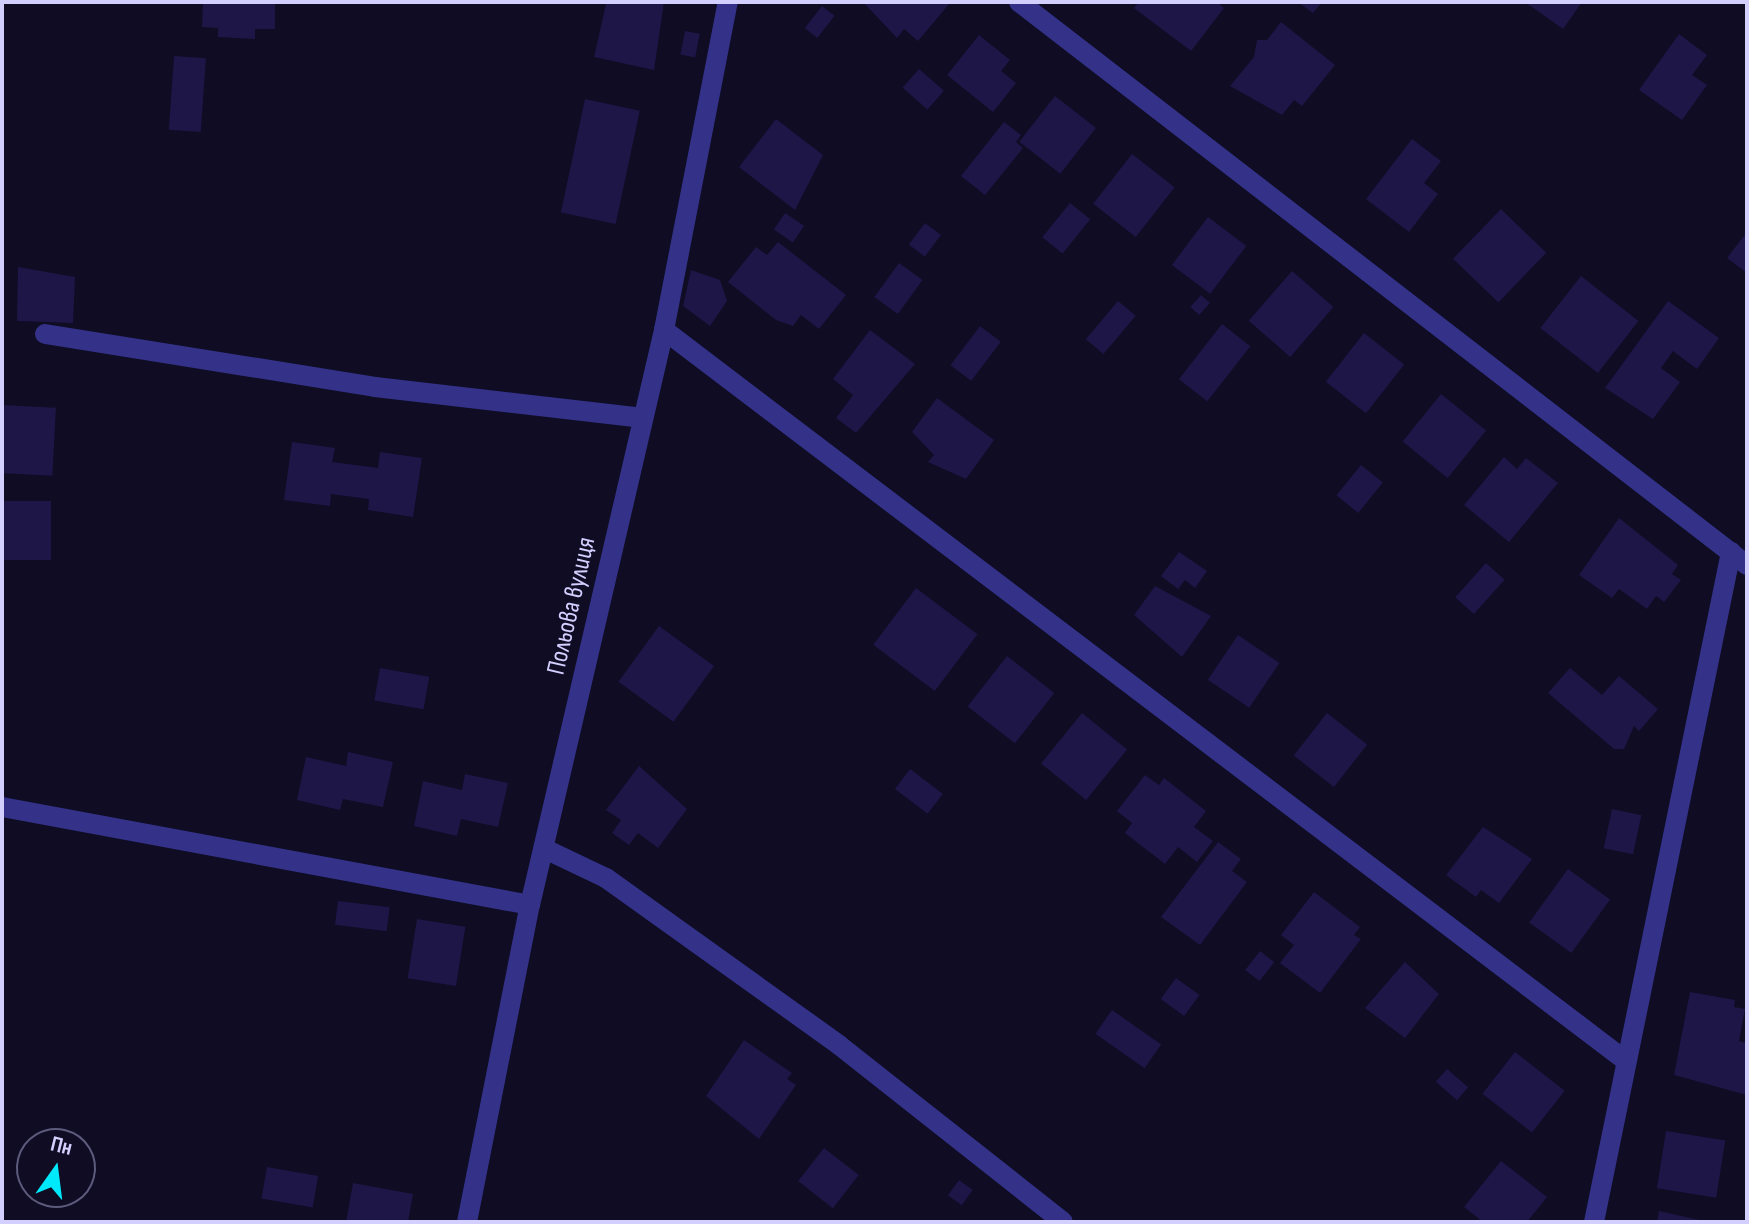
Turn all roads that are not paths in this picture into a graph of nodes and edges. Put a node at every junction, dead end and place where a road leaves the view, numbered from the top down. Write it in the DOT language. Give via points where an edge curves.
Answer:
graph roads {
  1 [pos="728,2"];
  2 [pos="1019,2"];
  3 [pos="664,330"];
  4 [pos="45,334"];
  5 [pos="641,418"];
  6 [pos="1739,559"];
  7 [pos="2,807"];
  8 [pos="545,849"];
  9 [pos="530,905"];
  10 [pos="1626,1061"];
  11 [pos="467,1222"];
  12 [pos="1063,1222"];
  13 [pos="1594,1222"];
  1 -- 3 [label="street, Польова вулиця"];
  2 -- 6 [label="street"];
  3 -- 5 [label="street, Польова вулиця"];
  3 -- 10 [label="street"];
  4 -- 5 [label="street" via="375,387"];
  5 -- 8 [label="street, Польова вулиця"];
  6 -- 10 [label="street"];
  7 -- 9 [label="street"];
  8 -- 9 [label="street, Польова вулиця"];
  8 -- 12 [label="street" via="606,878 826,1036"];
  9 -- 11 [label="street, Польова вулиця"];
  10 -- 13 [label="street"];
}
